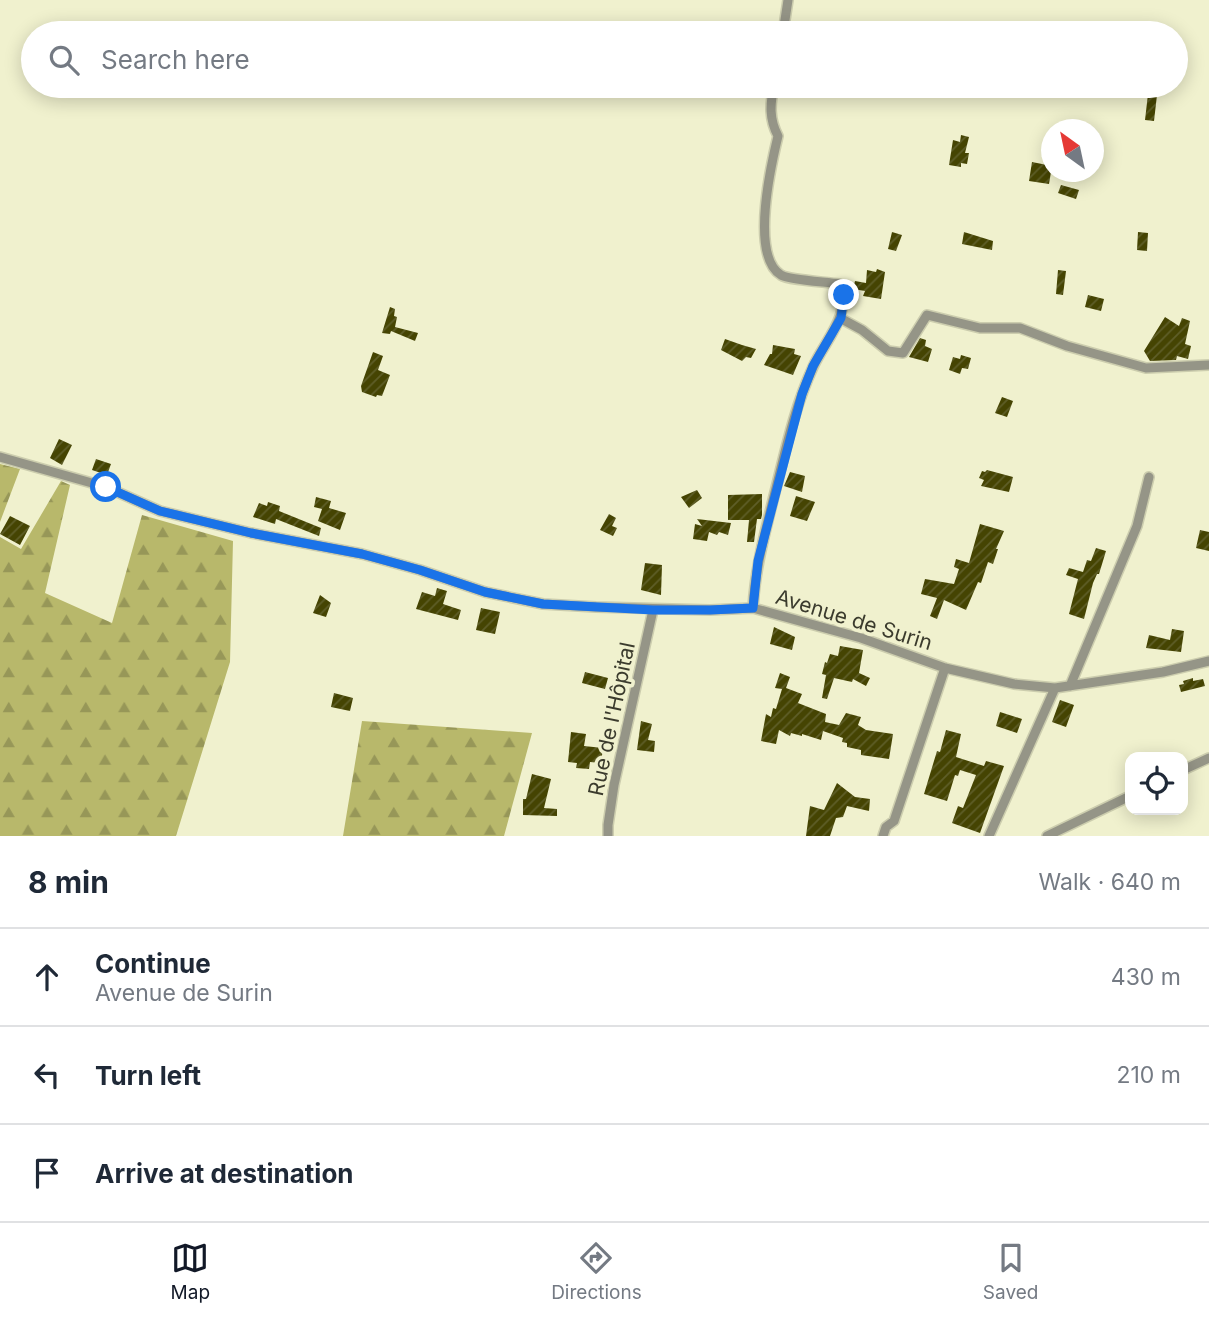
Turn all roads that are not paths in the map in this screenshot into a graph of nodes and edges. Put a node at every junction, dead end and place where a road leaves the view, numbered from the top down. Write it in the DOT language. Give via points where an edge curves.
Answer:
graph roads {
  1 [pos="788,0"];
  2 [pos="785,21"];
  3 [pos="771,98"];
  4 [pos="841,318"];
  5 [pos="1209,365"];
  6 [pos="0,457"];
  7 [pos="1149,477"];
  8 [pos="753,608"];
  9 [pos="653,610"];
  10 [pos="1209,660"];
  11 [pos="945,668"];
  12 [pos="1070,686"];
  13 [pos="1055,688"];
  14 [pos="1209,758"];
  15 [pos="1188,768"];
  16 [pos="1125,798"];
  17 [pos="608,836"];
  18 [pos="883,836"];
  19 [pos="989,836"];
  20 [pos="1047,836"];
  1 -- 2 [label="street"];
  3 -- 4 [label="street" via="771,123 778,136 767,182 765,246 771,266 782,276 839,284 844,295"];
  4 -- 5 [label="street" via="888,352 904,353 927,315 980,328 1020,328 1146,368"];
  4 -- 8 [label="street" via="802,394 758,561"];
  6 -- 9 [label="street, Avenue de Surin" via="106,487 160,511 362,554 485,592 543,604"];
  7 -- 12 [label="street" via="1136,526"];
  8 -- 9 [label="street, Avenue de Surin"];
  8 -- 11 [label="street, Avenue de Surin" via="861,638"];
  9 -- 17 [label="street, Rue de l'Hôpital" via="614,785"];
  10 -- 12 [label="street, Avenue de Surin" via="1163,673"];
  11 -- 13 [label="street, Avenue de Surin"];
  11 -- 18 [label="street" via="894,821"];
  12 -- 13 [label="street, Avenue de Surin"];
  13 -- 19 [label="street"];
  14 -- 15 [label="street"];
  16 -- 20 [label="street"];
}
